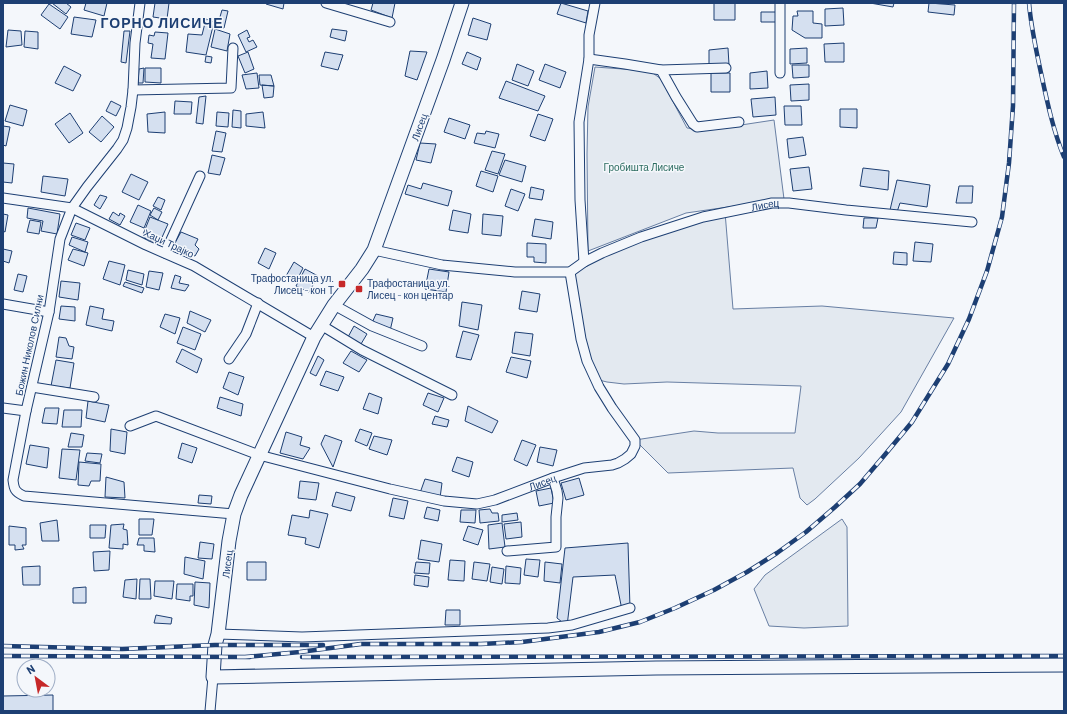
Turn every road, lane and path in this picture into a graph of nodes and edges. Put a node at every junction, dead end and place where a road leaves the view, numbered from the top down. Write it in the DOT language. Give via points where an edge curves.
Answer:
graph roads {
  1 [pos="140,3"];
  2 [pos="326,3"];
  3 [pos="462,3"];
  4 [pos="595,3"];
  5 [pos="780,3"];
  6 [pos="390,22"];
  7 [pos="233,48"];
  8 [pos="589,59"];
  9 [pos="726,68"];
  10 [pos="661,70"];
  11 [pos="780,73"];
  12 [pos="133,90"];
  13 [pos="739,122"];
  14 [pos="200,176"];
  15 [pos="3,198"];
  16 [pos="72,208"];
  17 [pos="972,222"];
  18 [pos="374,250"];
  19 [pos="165,253"];
  20 [pos="584,262"];
  21 [pos="570,272"];
  22 [pos="258,303"];
  23 [pos="3,304"];
  24 [pos="334,305"];
  25 [pos="49,312"];
  26 [pos="321,325"];
  27 [pos="314,337"];
  28 [pos="422,346"];
  29 [pos="229,359"];
  30 [pos="32,387"];
  31 [pos="94,396"];
  32 [pos="452,396"];
  33 [pos="3,408"];
  34 [pos="26,411"];
  35 [pos="130,426"];
  36 [pos="259,455"];
  37 [pos="553,478"];
  38 [pos="234,514"];
  39 [pos="507,551"];
  40 [pos="630,608"];
  41 [pos="218,634"];
  42 [pos="1064,665"];
  43 [pos="213,677"];
  44 [pos="210,711"];
  1 -- 12 [label="street, Божин Николов Силни"];
  2 -- 6 [label="street"];
  3 -- 18 [label="street, Лисец"];
  4 -- 8 [label="street" via="589,35"];
  5 -- 11 [label="street"];
  7 -- 12 [label="street" via="231,88"];
  8 -- 10 [label="street"];
  8 -- 20 [label="street" via="579,122"];
  9 -- 10 [label="street"];
  10 -- 13 [label="street" via="679,103 697,127"];
  12 -- 16 [label="street, Божин Николов Силни" via="123,140"];
  14 -- 19 [label="street"];
  15 -- 16 [label="street, Хаџи Трајко"];
  16 -- 19 [label="street, Хаџи Трајко"];
  16 -- 25 [label="street, Божин Николов Силни" via="60,238"];
  17 -- 20 [label="street, Лисец" via="772,203 685,222 641,237"];
  18 -- 21 [label="street" via="442,265 515,272"];
  18 -- 24 [label="street, Лисец"];
  19 -- 22 [label="street, Хаџи Трајко" via="194,266"];
  20 -- 21 [label="street, Лисец"];
  21 -- 37 [label="street, Лисец" via="587,361 605,398 635,440 635,446 631,454 618,463 584,468"];
  22 -- 27 [label="street, Хаџи Трајко"];
  22 -- 29 [label="street" via="246,334"];
  23 -- 25 [label="street"];
  24 -- 26 [label="street, Лисец"];
  24 -- 28 [label="street" via="372,326"];
  25 -- 30 [label="street, Божин Николов Силни"];
  26 -- 27 [label="street, Лисец"];
  26 -- 32 [label="street" via="362,350"];
  27 -- 36 [label="street, Лисец"];
  30 -- 31 [label="street"];
  30 -- 34 [label="street, Божин Николов Силни"];
  33 -- 34 [label="street"];
  34 -- 38 [label="street, Божин Николов Силни" via="13,480 14,488 24,496"];
  35 -- 36 [label="street, Лисец" via="156,416"];
  36 -- 37 [label="street, Лисец" via="390,489 477,504 495,500"];
  36 -- 38 [label="street, Лисец"];
  37 -- 39 [label="street" via="558,498 556,547"];
  38 -- 41 [label="street, Лисец"];
  40 -- 41 [label="street" via="572,625 548,628 302,637"];
  41 -- 43 [label="street, Лисец"];
  42 -- 43 [label="street" via="656,668"];
  43 -- 44 [label="street"];
}
